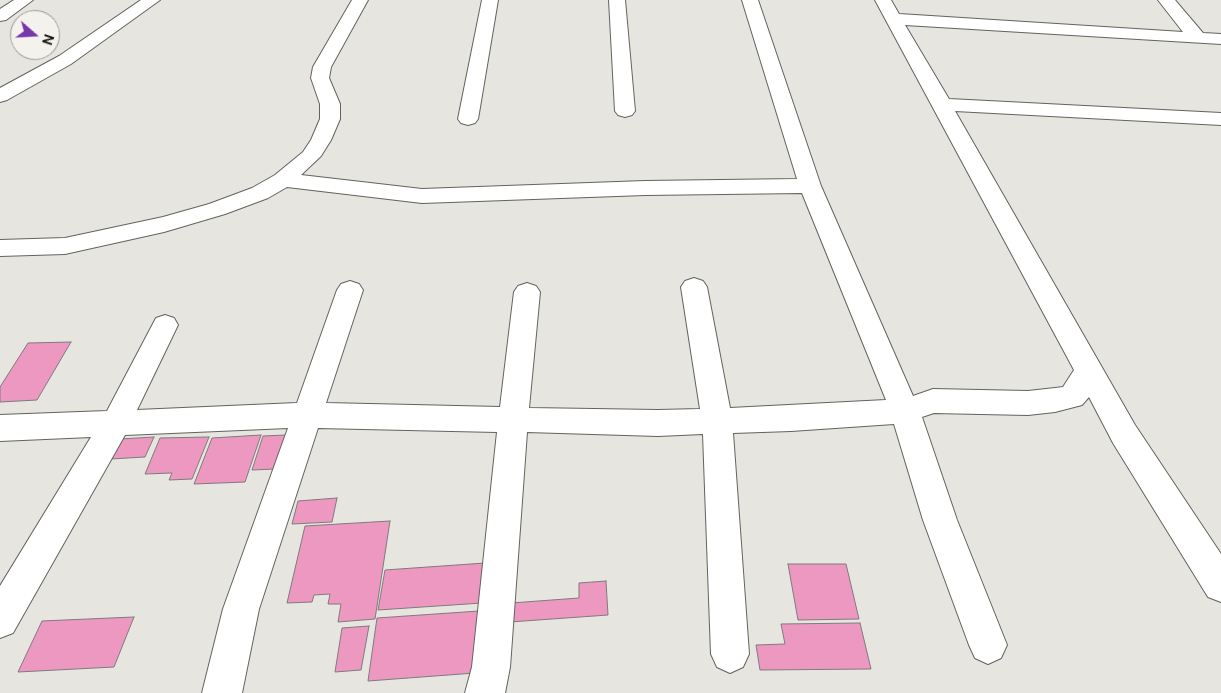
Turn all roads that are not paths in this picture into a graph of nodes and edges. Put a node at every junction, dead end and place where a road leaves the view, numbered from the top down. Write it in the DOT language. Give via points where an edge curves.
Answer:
graph roads {
  1 [pos="25,0"];
  2 [pos="152,0"];
  3 [pos="360,0"];
  4 [pos="490,0"];
  5 [pos="617,0"];
  6 [pos="750,0"];
  7 [pos="1166,0"];
  8 [pos="889,9"];
  9 [pos="0,16"];
  10 [pos="1197,37"];
  11 [pos="1221,38"];
  12 [pos="0,96"];
  13 [pos="942,104"];
  14 [pos="625,111"];
  15 [pos="468,119"];
  16 [pos="1221,119"];
  17 [pos="283,180"];
  18 [pos="810,186"];
  19 [pos="0,248"];
  20 [pos="694,287"];
  21 [pos="350,290"];
  22 [pos="528,292"];
  23 [pos="165,325"];
  24 [pos="1088,371"];
  25 [pos="905,411"];
  26 [pos="309,415"];
  27 [pos="513,420"];
  28 [pos="718,422"];
  29 [pos="116,423"];
  30 [pos="0,428"];
  31 [pos="1221,585"];
  32 [pos="0,620"];
  33 [pos="988,646"];
  34 [pos="730,654"];
  35 [pos="222,693"];
  36 [pos="485,693"];
  1 -- 9 [label="street"];
  2 -- 12 [label="street" via="65,60"];
  3 -- 17 [label="street" via="322,67 320,78 330,104 330,119 310,156"];
  4 -- 15 [label="street"];
  5 -- 14 [label="street"];
  6 -- 18 [label="street"];
  7 -- 10 [label="street"];
  8 -- 10 [label="street"];
  8 -- 13 [label="street"];
  10 -- 11 [label="street"];
  13 -- 16 [label="street"];
  13 -- 24 [label="street"];
  17 -- 18 [label="street" via="422,196"];
  17 -- 19 [label="street" via="260,193 217,209 164,224 65,246"];
  18 -- 25 [label="street"];
  20 -- 28 [label="street"];
  21 -- 26 [label="street"];
  22 -- 27 [label="street"];
  23 -- 29 [label="street"];
  24 -- 25 [label="street" via="1072,397 1028,402 933,401"];
  24 -- 31 [label="street" via="1124,434"];
  25 -- 28 [label="street"];
  25 -- 33 [label="street" via="940,520"];
  26 -- 27 [label="street"];
  26 -- 29 [label="street"];
  26 -- 35 [label="street" via="241,609"];
  27 -- 28 [label="street"];
  27 -- 36 [label="street" via="491,667"];
  28 -- 34 [label="street"];
  29 -- 30 [label="street"];
  29 -- 32 [label="street"];
}
